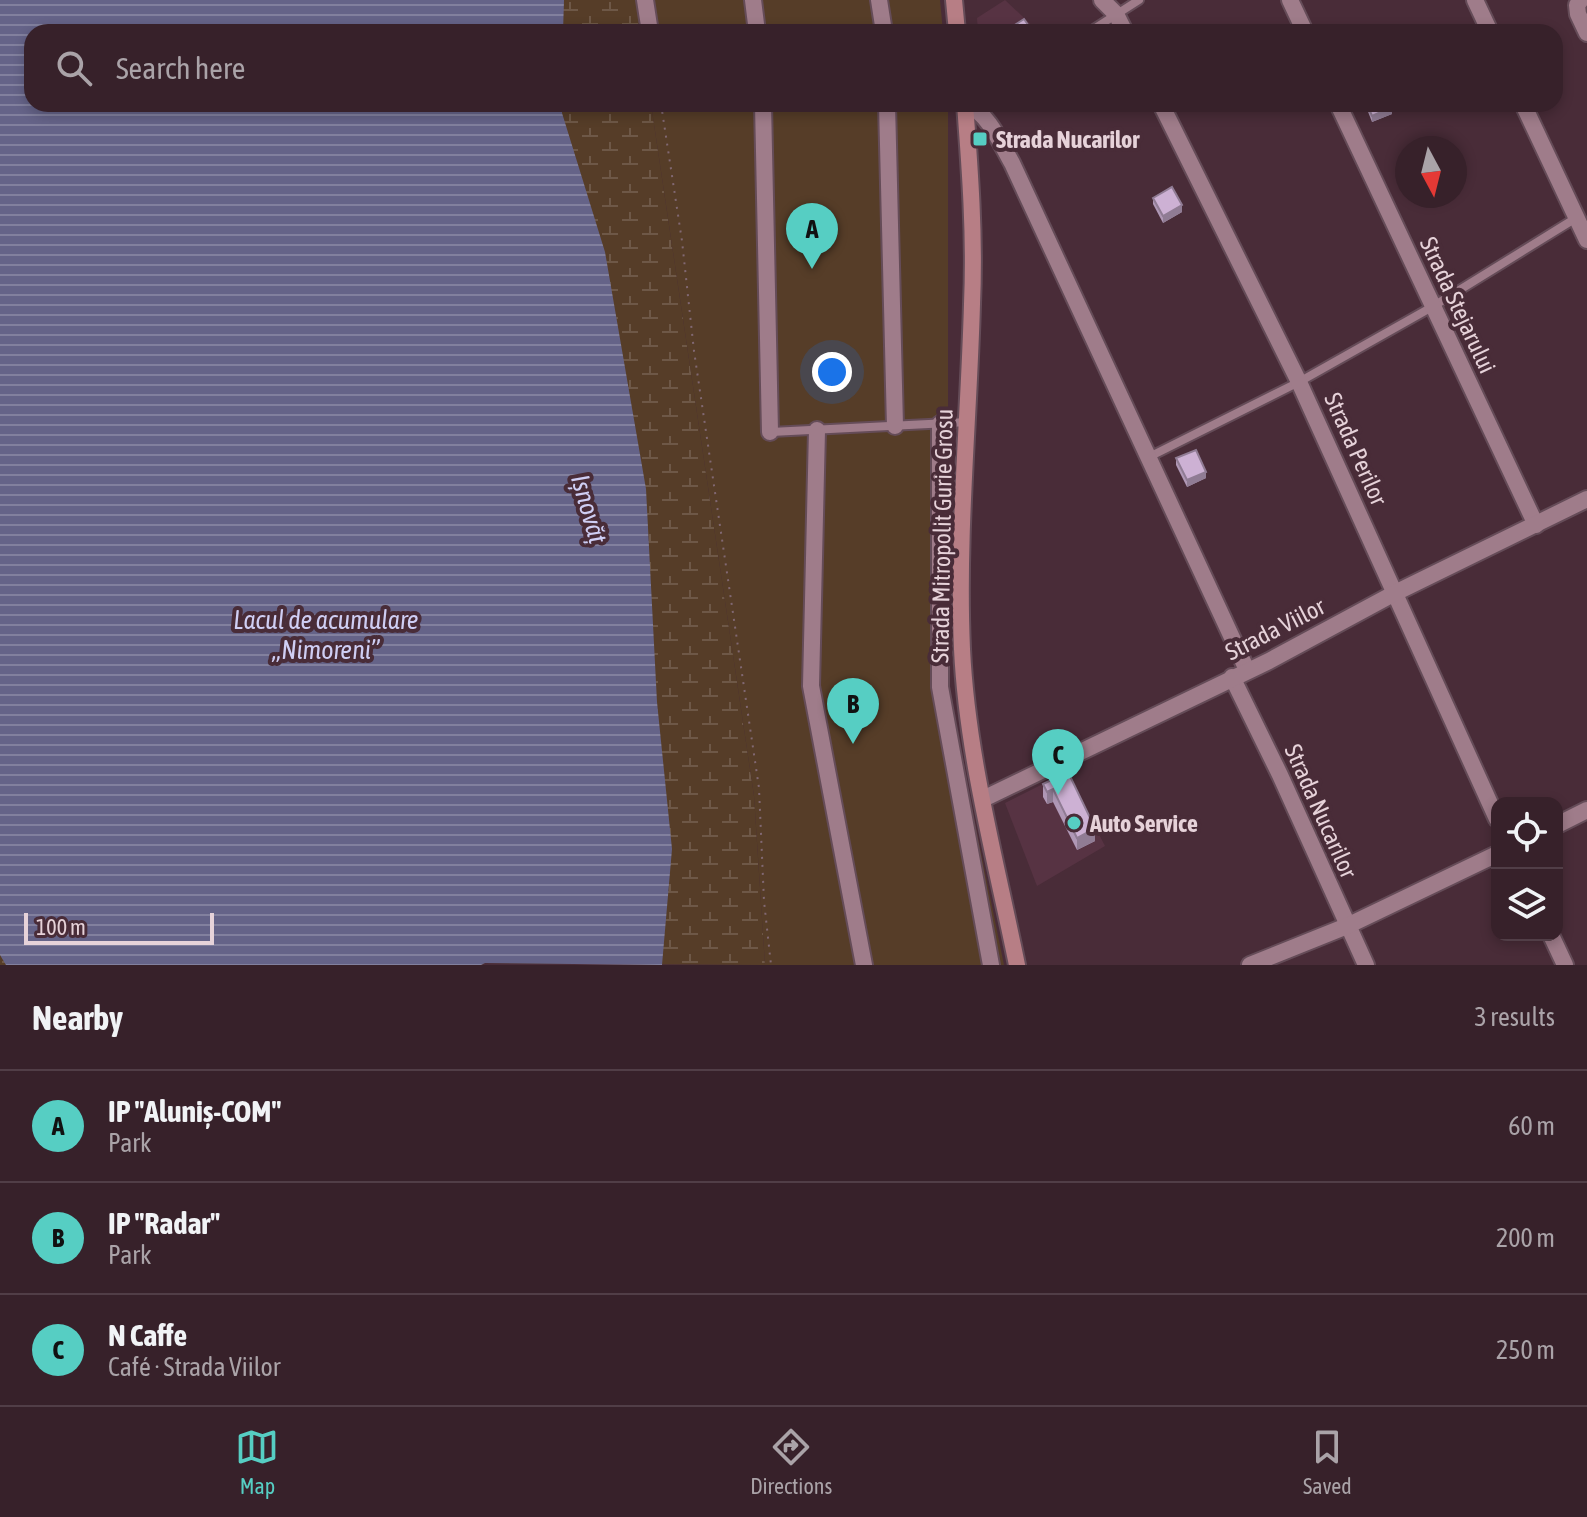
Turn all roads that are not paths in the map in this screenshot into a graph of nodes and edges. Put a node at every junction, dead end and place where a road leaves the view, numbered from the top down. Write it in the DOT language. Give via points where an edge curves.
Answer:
graph roads {
  1 [pos="645,0"];
  2 [pos="753,0"];
  3 [pos="879,0"];
  4 [pos="954,0"];
  5 [pos="1102,0"];
  6 [pos="1139,0"];
  7 [pos="1290,0"];
  8 [pos="1475,0"];
  9 [pos="1581,0"];
  10 [pos="1116,14"];
  11 [pos="649,24"];
  12 [pos="756,24"];
  13 [pos="883,24"];
  14 [pos="956,24"];
  15 [pos="1101,24"];
  16 [pos="1121,24"];
  17 [pos="1301,24"];
  18 [pos="1486,24"];
  19 [pos="1587,33"];
  20 [pos="763,112"];
  21 [pos="887,112"];
  22 [pos="966,112"];
  23 [pos="980,112"];
  24 [pos="1165,112"];
  25 [pos="1342,112"];
  26 [pos="1527,112"];
  27 [pos="1577,218"];
  28 [pos="1587,240"];
  29 [pos="1432,307"];
  30 [pos="1299,382"];
  31 [pos="968,422"];
  32 [pos="940,424"];
  33 [pos="895,426"];
  34 [pos="817,430"];
  35 [pos="770,432"];
  36 [pos="1149,457"];
  37 [pos="1587,499"];
  38 [pos="1536,525"];
  39 [pos="1395,593"];
  40 [pos="1240,674"];
  41 [pos="983,799"];
  42 [pos="1491,806"];
  43 [pos="1587,810"];
  44 [pos="1563,822"];
  45 [pos="1491,857"];
  46 [pos="1347,926"];
  47 [pos="1554,941"];
  48 [pos="864,965"];
  49 [pos="991,965"];
  50 [pos="1017,965"];
  51 [pos="1250,965"];
  52 [pos="1366,965"];
  53 [pos="1565,965"];
  1 -- 11 [label="street"];
  2 -- 12 [label="street"];
  3 -- 13 [label="street"];
  4 -- 14 [label="main road"];
  5 -- 10 [label="street"];
  6 -- 10 [label="lane"];
  7 -- 17 [label="street"];
  8 -- 18 [label="street"];
  9 -- 19 [label="street" via="1578,14"];
  10 -- 15 [label="lane"];
  10 -- 16 [label="street"];
  20 -- 35 [label="street"];
  21 -- 33 [label="street"];
  22 -- 31 [label="main road, Strada Mitropolit Gurie Grosu" via="973,299"];
  23 -- 36 [label="street, Strada Nucarilor" via="1012,163"];
  24 -- 30 [label="street, Strada Perilor"];
  25 -- 29 [label="street, Strada Stejarului"];
  26 -- 27 [label="street"];
  27 -- 28 [label="street"];
  27 -- 29 [label="lane"];
  29 -- 30 [label="lane"];
  29 -- 38 [label="street, Strada Stejarului"];
  30 -- 36 [label="lane"];
  30 -- 39 [label="street, Strada Perilor"];
  31 -- 32 [label="lane"];
  31 -- 41 [label="main road, Strada Mitropolit Gurie Grosu" via="962,648"];
  32 -- 33 [label="lane"];
  32 -- 49 [label="street" via="940,687"];
  33 -- 34 [label="lane"];
  34 -- 35 [label="lane"];
  34 -- 48 [label="street" via="811,686"];
  36 -- 40 [label="street, Strada Nucarilor"];
  37 -- 38 [label="street, Strada Viilor"];
  38 -- 39 [label="street, Strada Viilor"];
  39 -- 40 [label="street, Strada Viilor"];
  39 -- 42 [label="street, Strada Perilor"];
  40 -- 41 [label="street, Strada Viilor"];
  40 -- 46 [label="street, Strada Nucarilor"];
  41 -- 50 [label="main road, Strada Mitropolit Gurie Grosu"];
  43 -- 44 [label="street"];
  45 -- 46 [label="street"];
  46 -- 51 [label="street"];
  46 -- 52 [label="street, Strada Nucarilor"];
  47 -- 53 [label="street"];
}
